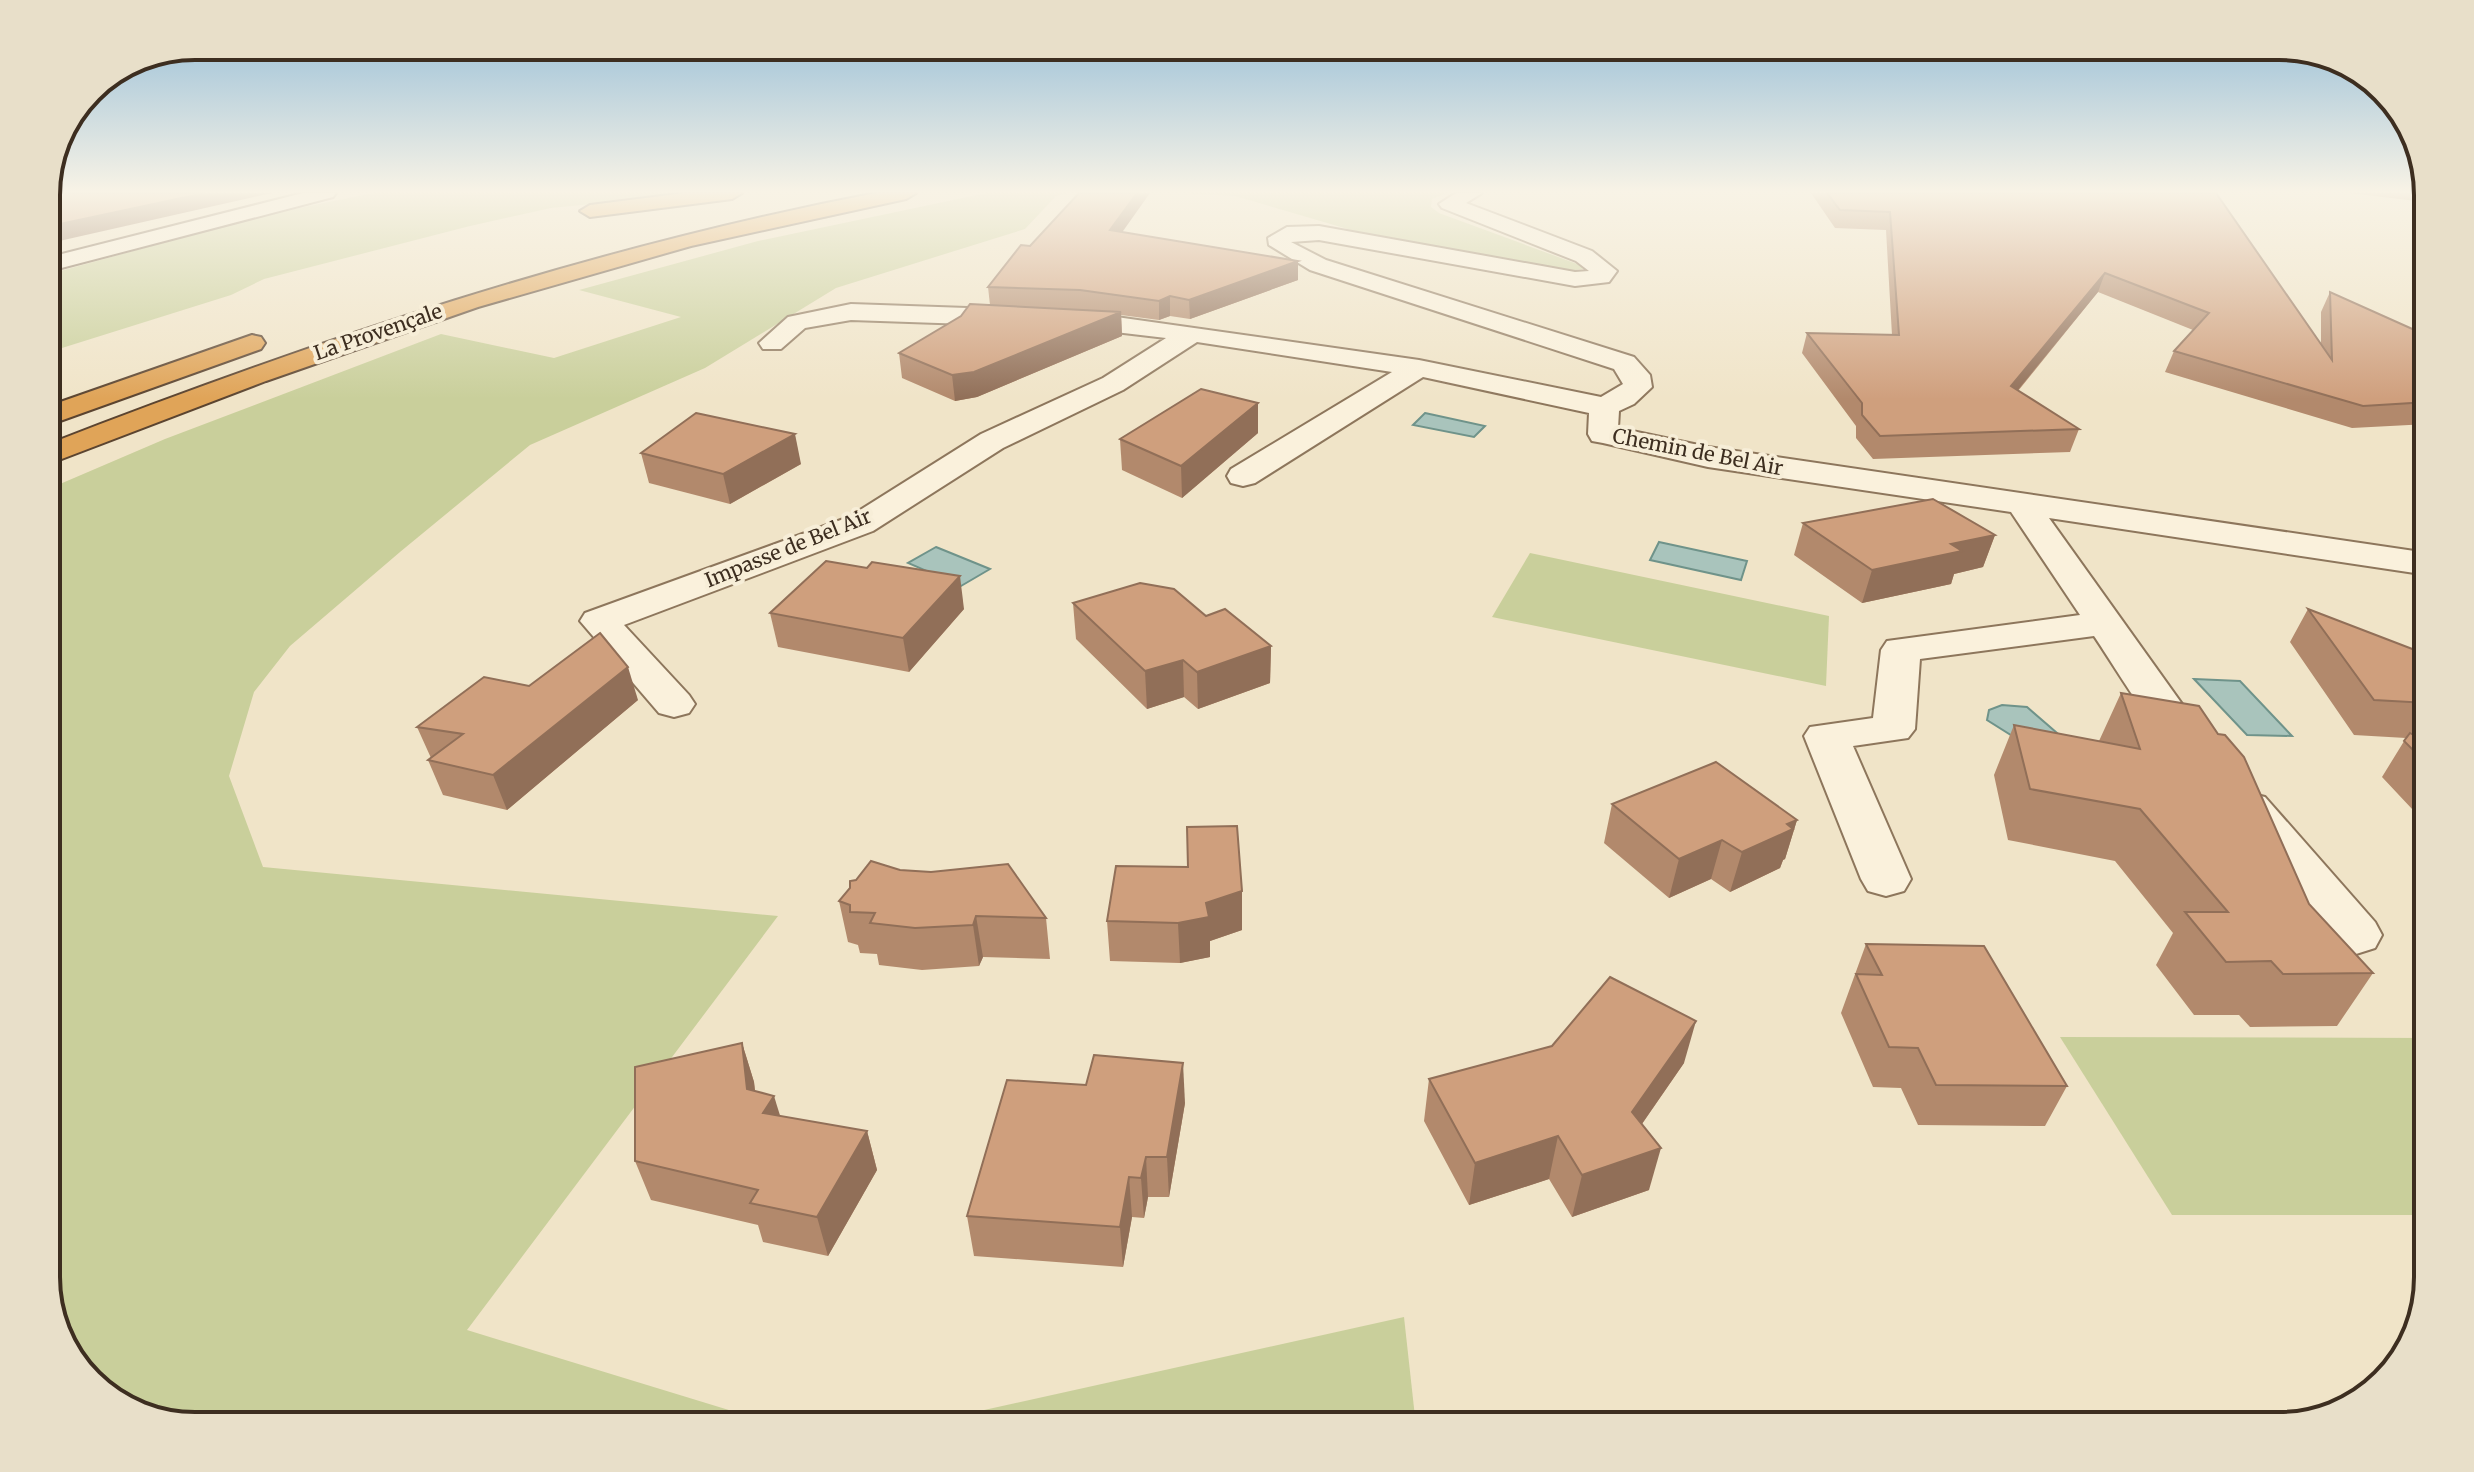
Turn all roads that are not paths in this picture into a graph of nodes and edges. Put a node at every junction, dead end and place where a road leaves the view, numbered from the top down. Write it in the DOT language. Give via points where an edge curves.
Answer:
graph roads {
  1 [pos="522,262"];
  2 [pos="617,262"];
  3 [pos="1312,262"];
  4 [pos="1479,262"];
  5 [pos="1592,262"];
  6 [pos="516,263"];
  7 [pos="1192,333"];
  8 [pos="274,335"];
  9 [pos="772,343"];
  10 [pos="1419,368"];
  11 [pos="1604,407"];
  12 [pos="60,412"];
  13 [pos="60,450"];
  14 [pos="1243,476"];
  15 [pos="2023,505"];
  16 [pos="2414,562"];
  17 [pos="2105,623"];
  18 [pos="674,704"];
  19 [pos="1886,879"];
  20 [pos="2356,935"];
  1 -- 6 [label="highway"];
  2 -- 13 [label="highway, La Provençale" via="470,302 212,389"];
  3 -- 11 [label="street, Chemin de Bel Air" via="1624,363 1636,375 1638,387"];
  4 -- 5 [label="street, Chemin de Bel Air" via="1575,279 1601,277 1605,271"];
  7 -- 9 [label="street" via="1081,320 851,312 797,322"];
  7 -- 10 [label="street"];
  7 -- 18 [label="street, Impasse de Bel Air" via="1113,384 992,441 861,524 599,621"];
  8 -- 12 [label="highway"];
  10 -- 11 [label="street"];
  10 -- 14 [label="street"];
  11 -- 15 [label="street, Chemin de Bel Air" via="1603,434 1708,457"];
  15 -- 16 [label="street, Chemin de Bel Air"];
  15 -- 17 [label="street"];
  17 -- 19 [label="street" via="1901,650 1893,729 1826,736"];
  17 -- 20 [label="street" via="2167,713"];
}
